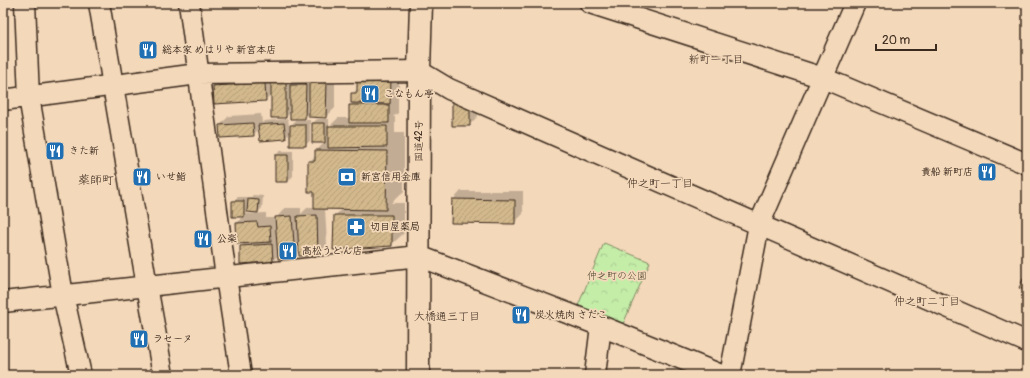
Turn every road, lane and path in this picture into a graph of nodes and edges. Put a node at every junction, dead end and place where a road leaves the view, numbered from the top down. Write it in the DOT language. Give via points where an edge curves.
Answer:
graph roads {
  1 [pos="25,3"];
  2 [pos="99,3"];
  3 [pos="190,3"];
  4 [pos="421,3"];
  5 [pos="590,3"];
  6 [pos="855,3"];
  7 [pos="419,71"];
  8 [pos="198,74"];
  9 [pos="823,78"];
  10 [pos="114,86"];
  11 [pos="29,97"];
  12 [pos="3,100"];
  13 [pos="1027,164"];
  14 [pos="760,225"];
  15 [pos="419,256"];
  16 [pos="226,277"];
  17 [pos="147,286"];
  18 [pos="62,295"];
  19 [pos="3,302"];
  20 [pos="601,326"];
  21 [pos="1027,342"];
  22 [pos="81,375"];
  23 [pos="163,375"];
  24 [pos="241,375"];
  25 [pos="418,375"];
  26 [pos="595,375"];
  27 [pos="721,375"];
  28 [pos="730,375"];
  1 -- 11 [label="street"];
  2 -- 10 [label="street"];
  3 -- 8 [label="street"];
  4 -- 7 [label="highway, 国道42号"];
  5 -- 9 [label="street"];
  6 -- 9 [label="street"];
  7 -- 8 [label="street"];
  7 -- 14 [label="street" via="449,88"];
  7 -- 15 [label="highway, 国道42号"];
  8 -- 10 [label="street"];
  8 -- 16 [label="street"];
  9 -- 13 [label="street"];
  9 -- 14 [label="street"];
  10 -- 11 [label="street"];
  10 -- 17 [label="street"];
  11 -- 12 [label="street"];
  11 -- 18 [label="street"];
  14 -- 21 [label="street"];
  14 -- 28 [label="street"];
  15 -- 16 [label="street"];
  15 -- 20 [label="street"];
  15 -- 25 [label="highway, 国道42号"];
  16 -- 17 [label="street"];
  16 -- 24 [label="street"];
  17 -- 18 [label="street"];
  17 -- 23 [label="street"];
  18 -- 19 [label="street"];
  18 -- 22 [label="street"];
  20 -- 26 [label="street"];
  20 -- 27 [label="street"];
}
